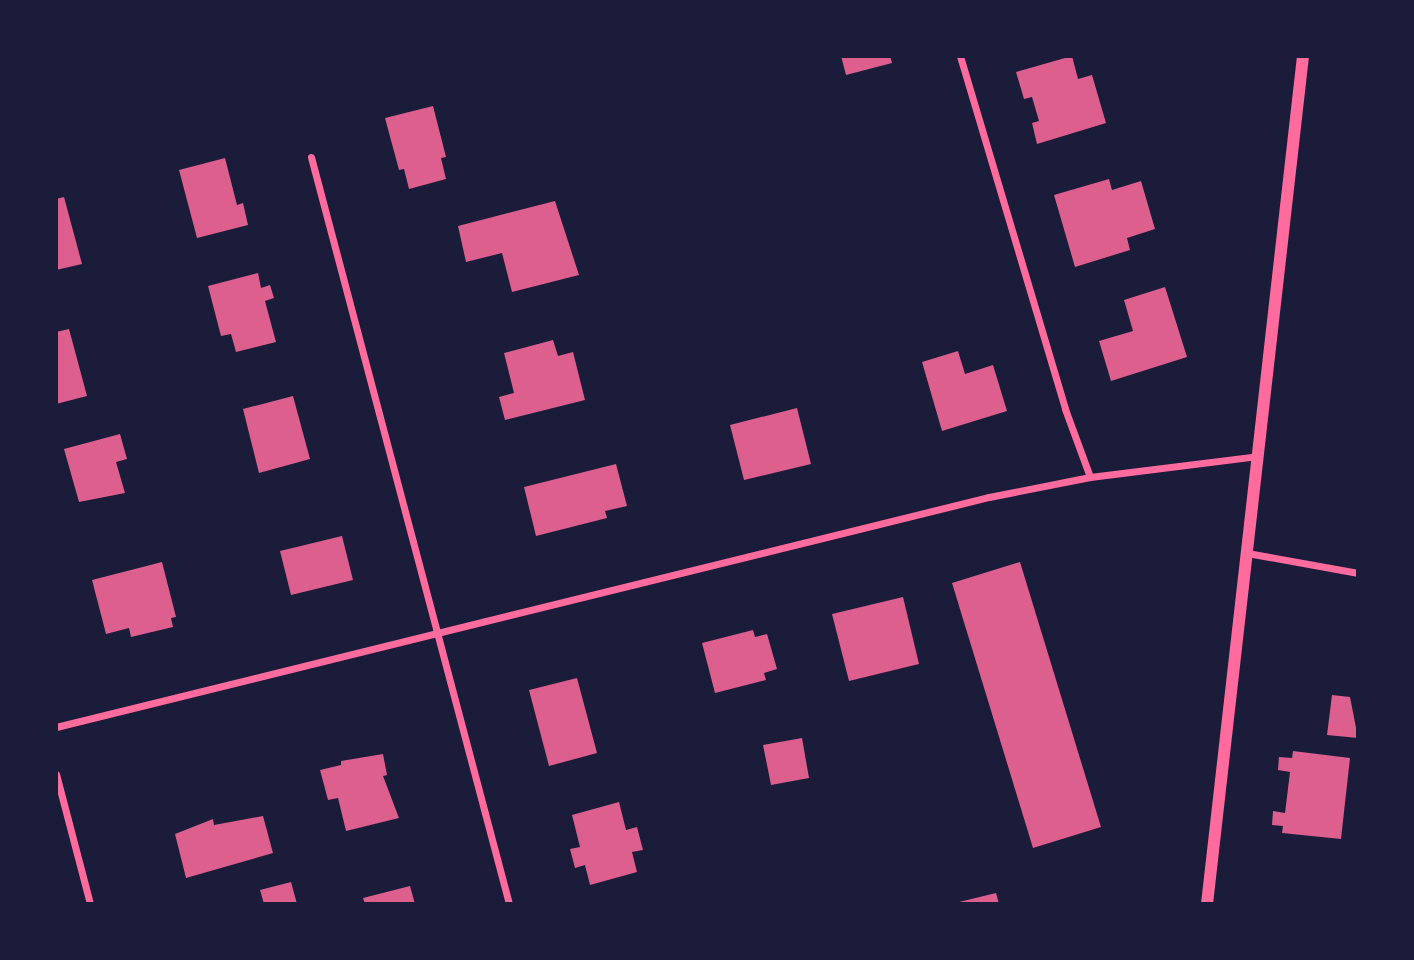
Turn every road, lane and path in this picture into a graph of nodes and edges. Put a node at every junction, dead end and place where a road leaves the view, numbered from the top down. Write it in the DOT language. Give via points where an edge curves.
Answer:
graph roads {
  1 [pos="960,56"];
  2 [pos="1303,56"];
  3 [pos="311,157"];
  4 [pos="1258,456"];
  5 [pos="1090,477"];
  6 [pos="1247,553"];
  7 [pos="1358,573"];
  8 [pos="440,634"];
  9 [pos="56,727"];
  10 [pos="56,774"];
  11 [pos="90,904"];
  12 [pos="509,904"];
  13 [pos="1207,904"];
  1 -- 5 [label="street" via="1065,409"];
  2 -- 4 [label="street"];
  3 -- 8 [label="street"];
  4 -- 5 [label="street"];
  4 -- 6 [label="street"];
  5 -- 8 [label="street" via="989,497"];
  6 -- 7 [label="street"];
  6 -- 13 [label="street"];
  8 -- 9 [label="street"];
  8 -- 12 [label="street"];
  10 -- 11 [label="street"];
}
